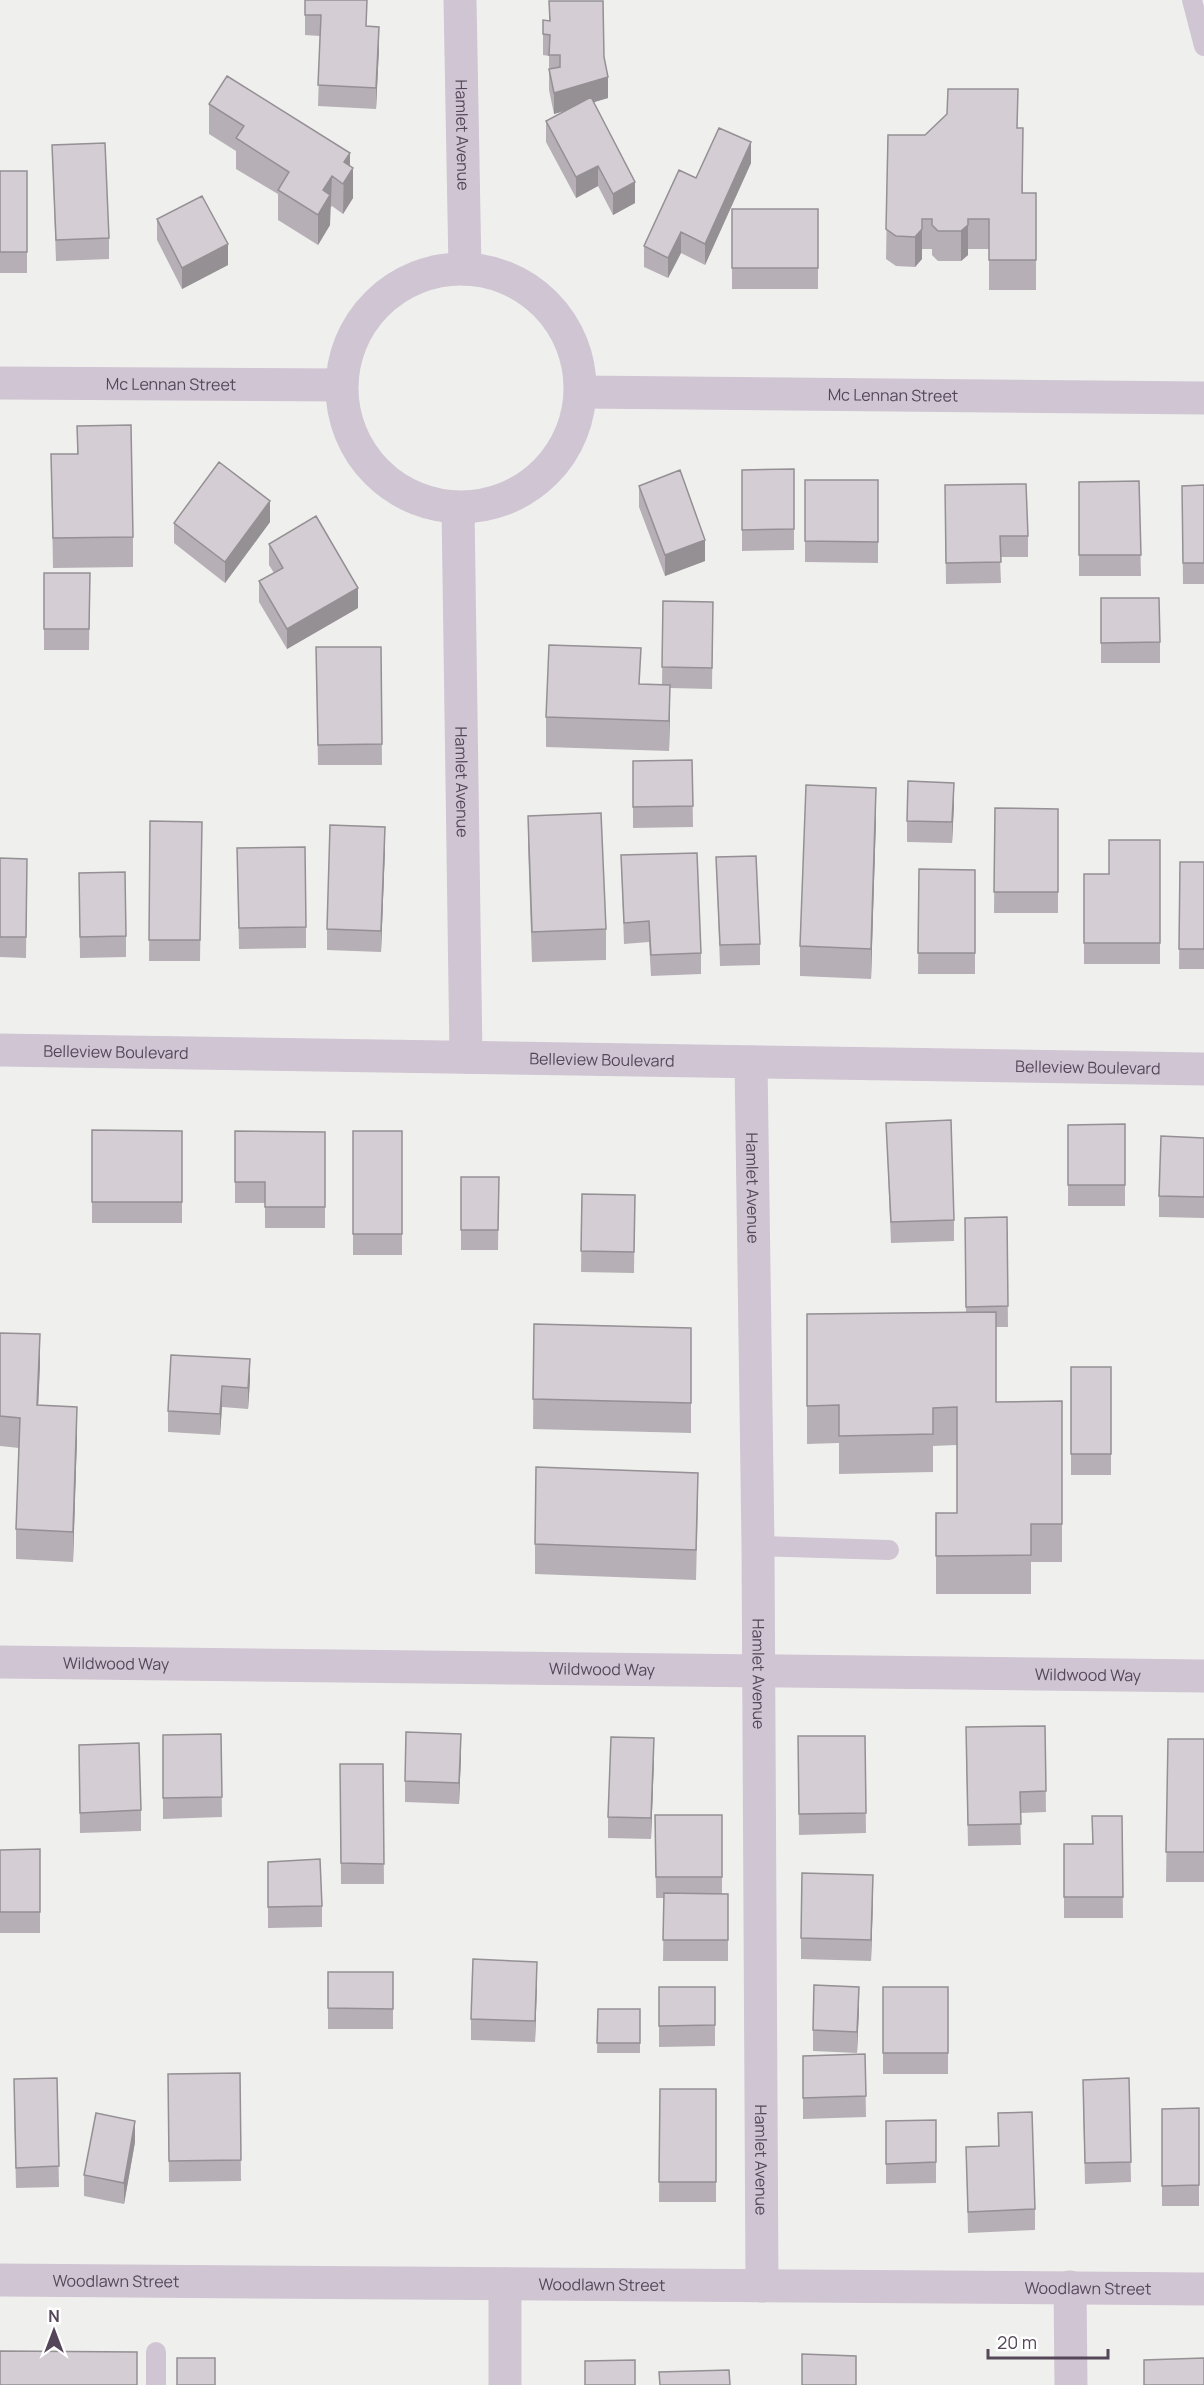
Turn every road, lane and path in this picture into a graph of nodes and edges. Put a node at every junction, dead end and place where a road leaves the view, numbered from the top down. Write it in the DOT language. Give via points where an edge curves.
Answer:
graph roads {
  1 [pos="460,0"];
  2 [pos="1192,0"];
  3 [pos="1204,46"];
  4 [pos="465,269"];
  5 [pos="0,383"];
  6 [pos="341,385"];
  7 [pos="581,392"];
  8 [pos="1204,398"];
  9 [pos="458,508"];
  10 [pos="0,1050"];
  11 [pos="466,1057"];
  12 [pos="750,1062"];
  13 [pos="1204,1069"];
  14 [pos="758,1546"];
  15 [pos="889,1550"];
  16 [pos="0,1662"];
  17 [pos="759,1672"];
  18 [pos="1204,1676"];
  19 [pos="0,2280"];
  20 [pos="505,2284"];
  21 [pos="762,2286"];
  22 [pos="1070,2287"];
  23 [pos="1204,2289"];
  24 [pos="156,2352"];
  25 [pos="156,2385"];
  26 [pos="505,2385"];
  27 [pos="1071,2385"];
  1 -- 4 [label="street, Hamlet Avenue"];
  2 -- 3 [label="lane"];
  4 -- 6 [label="street" via="438,271 389,293 355,333"];
  4 -- 7 [label="street" via="508,279 539,297 570,339 579,365"];
  5 -- 6 [label="street, Mc Lennan Street"];
  6 -- 9 [label="street" via="343,412 352,438 384,480 432,504"];
  7 -- 8 [label="street, Mc Lennan Street"];
  7 -- 9 [label="street" via="578,418 568,443 533,484 485,506"];
  9 -- 11 [label="street, Hamlet Avenue"];
  10 -- 11 [label="street, Belleview Boulevard"];
  11 -- 12 [label="street, Belleview Boulevard"];
  12 -- 13 [label="street, Belleview Boulevard"];
  12 -- 14 [label="street, Hamlet Avenue"];
  14 -- 15 [label="lane"];
  14 -- 17 [label="street, Hamlet Avenue"];
  16 -- 17 [label="street, Wildwood Way"];
  17 -- 18 [label="street, Wildwood Way"];
  17 -- 21 [label="street, Hamlet Avenue"];
  19 -- 20 [label="street, Woodlawn Street"];
  20 -- 21 [label="street, Woodlawn Street"];
  20 -- 26 [label="street"];
  21 -- 22 [label="street, Woodlawn Street"];
  22 -- 23 [label="street, Woodlawn Street"];
  22 -- 27 [label="street"];
  24 -- 25 [label="lane"];
}
